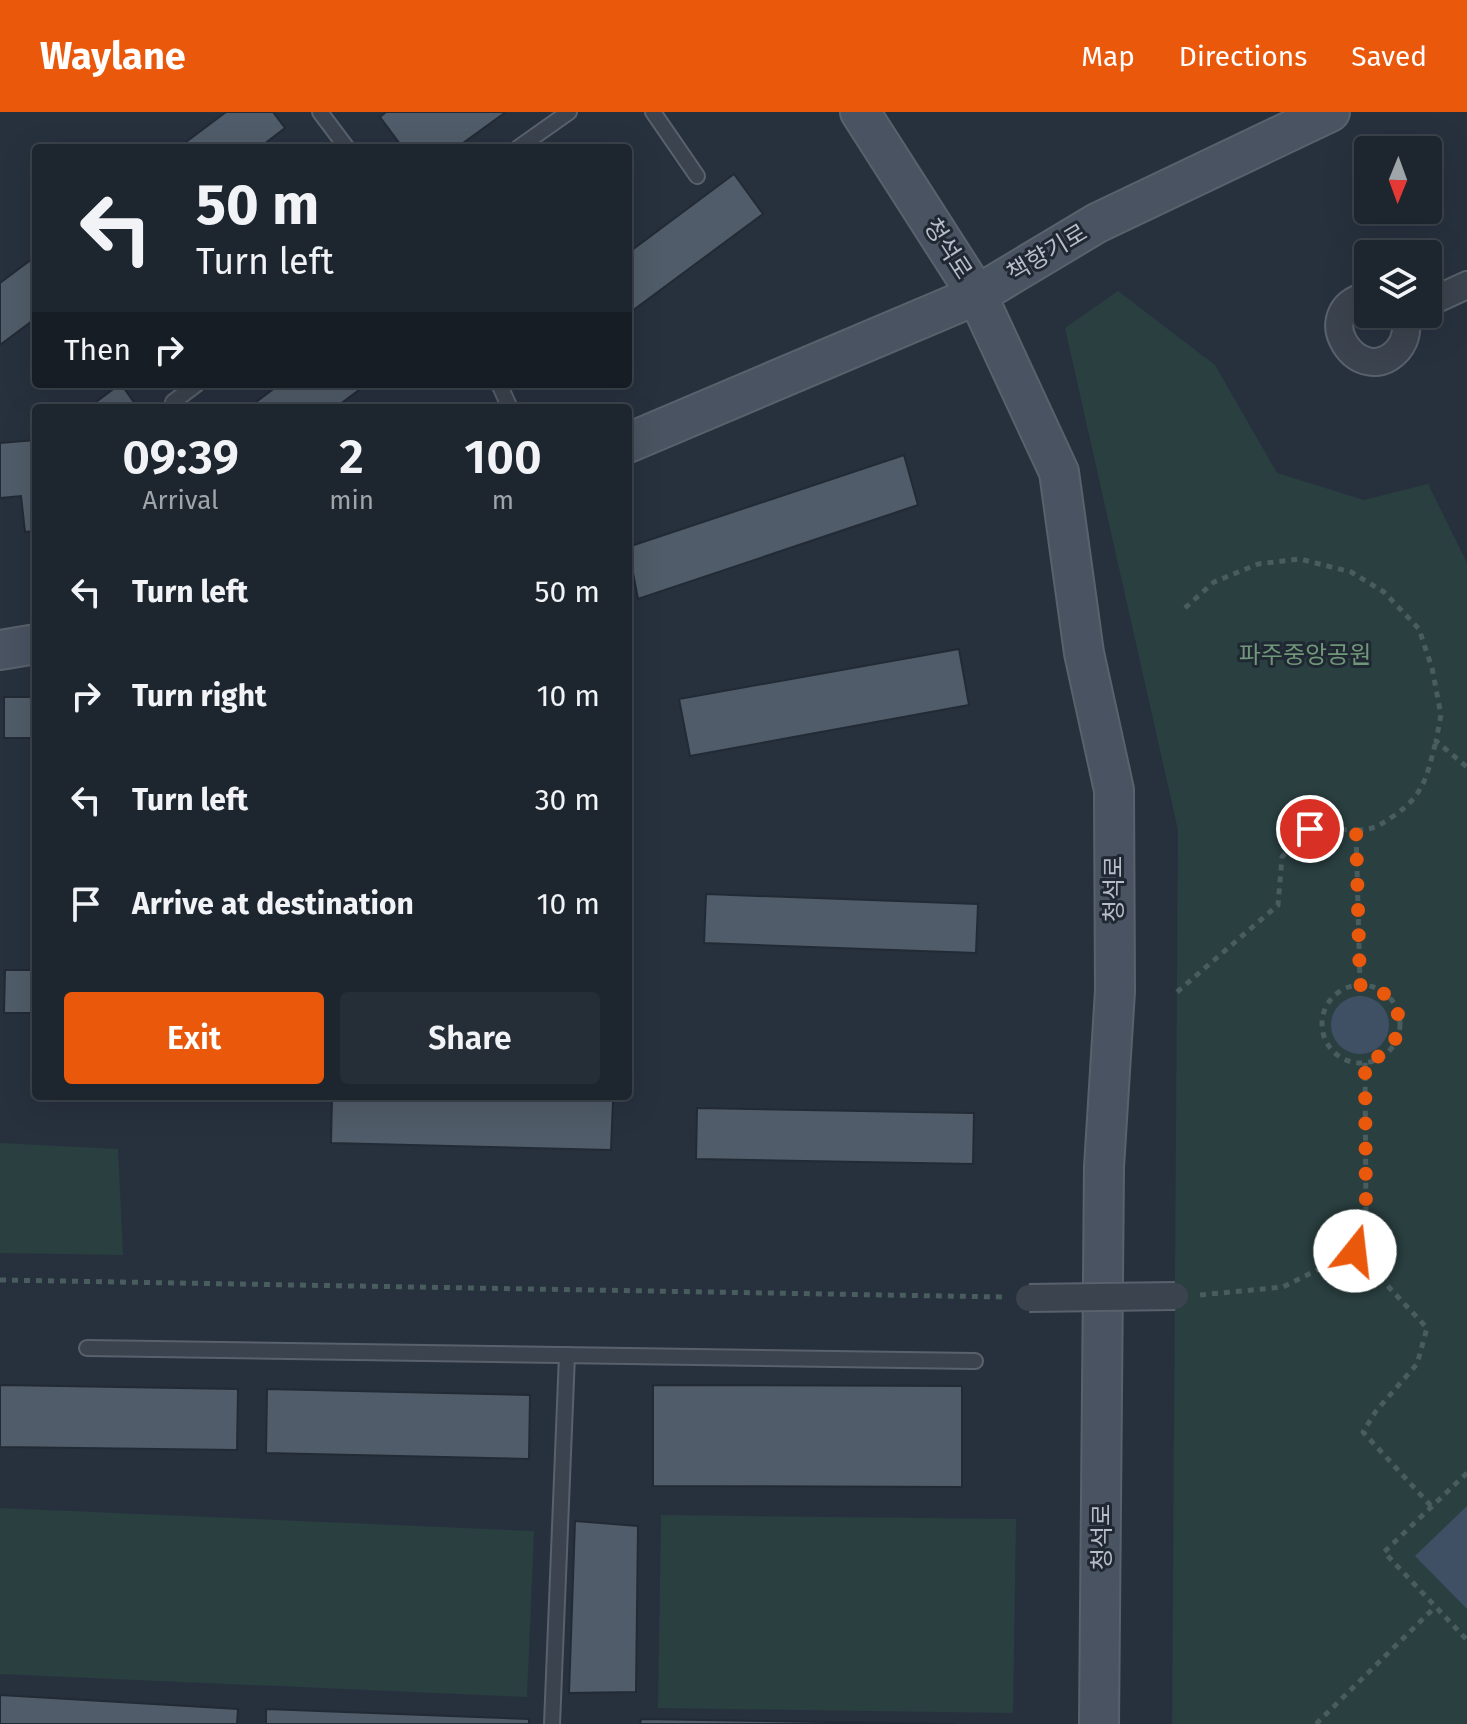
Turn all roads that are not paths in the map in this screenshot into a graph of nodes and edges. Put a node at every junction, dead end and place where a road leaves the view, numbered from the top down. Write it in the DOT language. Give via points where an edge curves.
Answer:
graph roads {
  1 [pos="320,112"];
  2 [pos="569,112"];
  3 [pos="653,112"];
  4 [pos="860,112"];
  5 [pos="1330,112"];
  6 [pos="344,144"];
  7 [pos="524,144"];
  8 [pos="697,176"];
  9 [pos="1467,285"];
  10 [pos="977,295"];
  11 [pos="1442,297"];
  12 [pos="1354,300"];
  13 [pos="1405,328"];
  14 [pos="192,388"];
  15 [pos="173,402"];
  16 [pos="632,441"];
  17 [pos="32,645"];
  18 [pos="0,650"];
  19 [pos="1175,1296"];
  20 [pos="1029,1298"];
  21 [pos="87,1348"];
  22 [pos="567,1355"];
  23 [pos="975,1361"];
  24 [pos="552,1724"];
  25 [pos="1099,1724"];
  1 -- 6 [label="lane"];
  2 -- 7 [label="lane"];
  3 -- 8 [label="lane"];
  4 -- 10 [label="main road, 청석로"];
  5 -- 10 [label="main road, 책향기로" via="1097,223"];
  9 -- 11 [label="street"];
  10 -- 16 [label="main road, 책향기로"];
  10 -- 25 [label="main road, 청석로" via="1059,472 1084,653 1114,790 1115,991 1104,1167"];
  12 -- 13 [label="street" via="1341,317 1342,340 1355,356 1375,361 1395,353"];
  14 -- 15 [label="lane"];
  17 -- 18 [label="main road"];
  19 -- 20 [label="street, bridge"];
  21 -- 22 [label="lane"];
  22 -- 23 [label="lane"];
  22 -- 24 [label="lane"];
}
